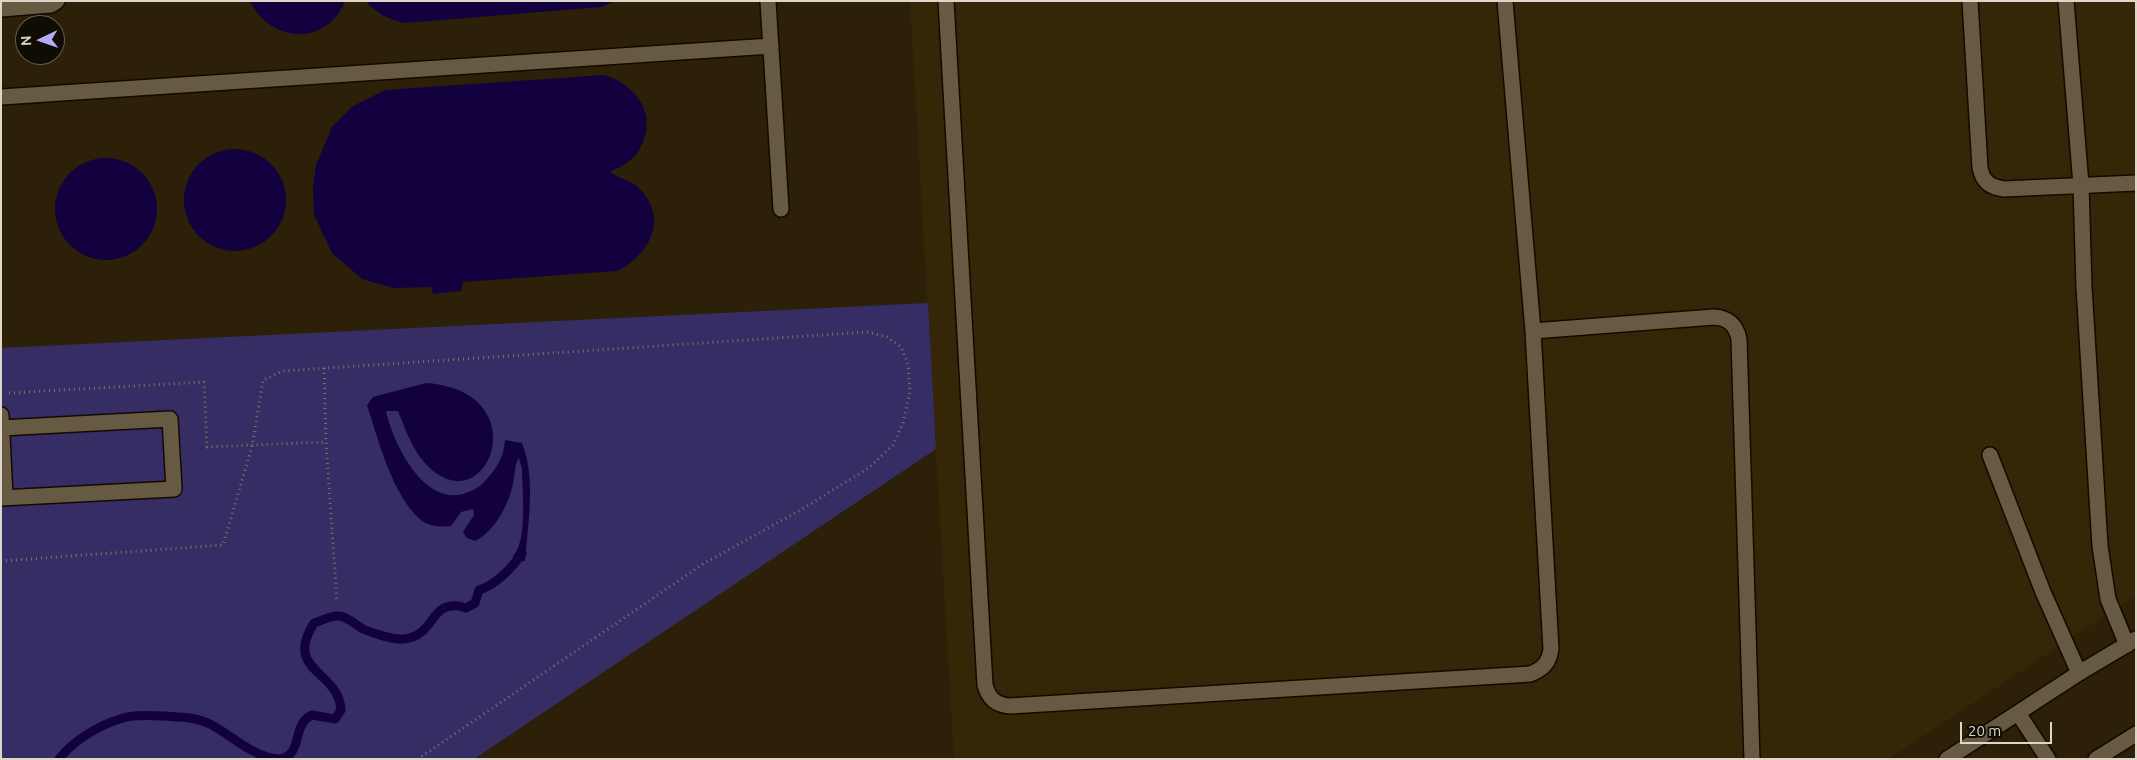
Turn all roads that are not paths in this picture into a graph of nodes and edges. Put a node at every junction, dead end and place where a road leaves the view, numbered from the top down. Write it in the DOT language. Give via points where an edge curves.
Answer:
graph roads {
  1 [pos="57,1"];
  2 [pos="768,1"];
  3 [pos="946,1"];
  4 [pos="1505,1"];
  5 [pos="1970,1"];
  6 [pos="2066,1"];
  7 [pos="1,9"];
  8 [pos="771,46"];
  9 [pos="1,97"];
  10 [pos="2136,182"];
  11 [pos="2082,185"];
  12 [pos="781,210"];
  13 [pos="1534,331"];
  14 [pos="2,423"];
  15 [pos="1990,455"];
  16 [pos="3,498"];
  17 [pos="2131,642"];
  18 [pos="2079,673"];
  19 [pos="2018,713"];
  20 [pos="2136,734"];
  21 [pos="1963,754"];
  22 [pos="1752,759"];
  23 [pos="1947,759"];
  24 [pos="2048,759"];
  25 [pos="2096,759"];
  1 -- 7 [label="street" via="51,5"];
  2 -- 8 [label="street"];
  3 -- 13 [label="street" via="985,685 993,701 1001,706 1538,671 1550,658 1551,649"];
  4 -- 13 [label="street"];
  5 -- 11 [label="street" via="1982,177 1987,184 2004,190"];
  6 -- 11 [label="street"];
  8 -- 9 [label="street"];
  8 -- 12 [label="street"];
  10 -- 11 [label="street"];
  11 -- 17 [label="street" via="2084,287 2100,546 2108,599"];
  13 -- 22 [label="street" via="1714,317 1724,318 1737,330"];
  14 -- 16 [label="street"];
  14 -- 16 [label="street" via="170,419 174,489"];
  15 -- 18 [label="street" via="2043,592"];
  17 -- 18 [label="street"];
  18 -- 19 [label="street"];
  19 -- 21 [label="street"];
  19 -- 24 [label="street"];
  20 -- 25 [label="street"];
  21 -- 23 [label="street"];
}
